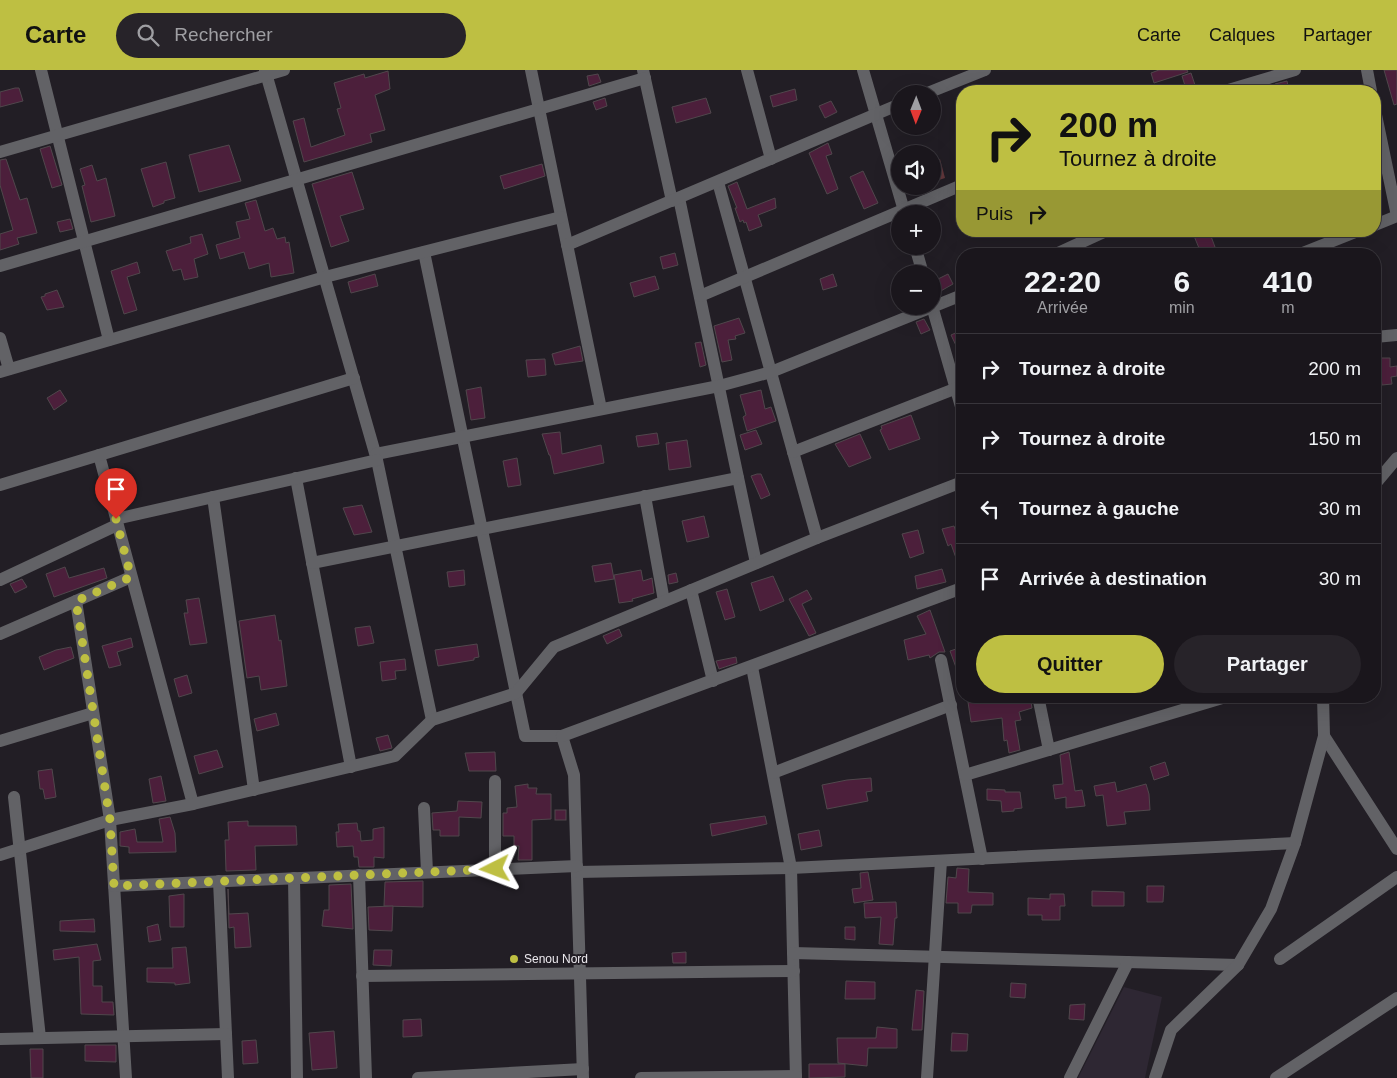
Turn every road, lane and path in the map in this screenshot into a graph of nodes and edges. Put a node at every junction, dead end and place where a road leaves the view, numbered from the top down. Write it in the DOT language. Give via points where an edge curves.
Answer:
graph roads {
  1 [pos="41,70"];
  2 [pos="284,70"];
  3 [pos="531,70"];
  4 [pos="747,70"];
  5 [pos="863,70"];
  6 [pos="986,70"];
  7 [pos="1367,70"];
  8 [pos="1288,71"];
  9 [pos="266,72"];
  10 [pos="965,73"];
  11 [pos="644,74"];
  12 [pos="1244,85"];
  13 [pos="1370,85"];
  14 [pos="941,86"];
  15 [pos="539,108"];
  16 [pos="891,108"];
  17 [pos="876,115"];
  18 [pos="58,135"];
  19 [pos="1381,139"];
  20 [pos="0,152"];
  21 [pos="771,159"];
  22 [pos="297,180"];
  23 [pos="718,182"];
  24 [pos="956,188"];
  25 [pos="675,200"];
  26 [pos="902,205"];
  27 [pos="919,205"];
  28 [pos="1397,212"];
  29 [pos="561,217"];
  30 [pos="891,217"];
  31 [pos="1381,221"];
  32 [pos="1093,237"];
  33 [pos="1343,237"];
  34 [pos="84,242"];
  35 [pos="567,245"];
  36 [pos="1069,248"];
  37 [pos="1315,248"];
  38 [pos="424,252"];
  39 [pos="0,266"];
  40 [pos="325,277"];
  41 [pos="744,277"];
  42 [pos="700,296"];
  43 [pos="956,298"];
  44 [pos="941,304"];
  45 [pos="914,315"];
  46 [pos="934,315"];
  47 [pos="1397,335"];
  48 [pos="1381,336"];
  49 [pos="0,338"];
  50 [pos="109,340"];
  51 [pos="4,370"];
  52 [pos="771,372"];
  53 [pos="354,378"];
  54 [pos="956,378"];
  55 [pos="719,386"];
  56 [pos="956,388"];
  57 [pos="601,409"];
  58 [pos="463,436"];
  59 [pos="793,452"];
  60 [pos="99,455"];
  61 [pos="377,457"];
  62 [pos="1397,458"];
  63 [pos="1381,477"];
  64 [pos="296,478"];
  65 [pos="738,478"];
  66 [pos="956,484"];
  67 [pos="0,485"];
  68 [pos="646,496"];
  69 [pos="213,497"];
  70 [pos="116,522"];
  71 [pos="482,529"];
  72 [pos="817,538"];
  73 [pos="396,546"];
  74 [pos="756,563"];
  75 [pos="312,564"];
  76 [pos="131,577"];
  77 [pos="0,580"];
  78 [pos="691,590"];
  79 [pos="956,590"];
  80 [pos="76,601"];
  81 [pos="664,601"];
  82 [pos="0,634"];
  83 [pos="942,660"];
  84 [pos="752,667"];
  85 [pos="713,681"];
  86 [pos="516,693"];
  87 [pos="1039,703"];
  88 [pos="1206,703"];
  89 [pos="1323,703"];
  90 [pos="951,705"];
  91 [pos="93,713"];
  92 [pos="432,720"];
  93 [pos="562,736"];
  94 [pos="1324,736"];
  95 [pos="0,740"];
  96 [pos="1049,750"];
  97 [pos="351,767"];
  98 [pos="773,773"];
  99 [pos="965,775"];
  100 [pos="495,781"];
  101 [pos="254,790"];
  102 [pos="14,797"];
  103 [pos="193,804"];
  104 [pos="424,808"];
  105 [pos="110,820"];
  106 [pos="1294,843"];
  107 [pos="20,849"];
  108 [pos="1397,849"];
  109 [pos="0,855"];
  110 [pos="982,859"];
  111 [pos="941,861"];
  112 [pos="791,868"];
  113 [pos="495,869"];
  114 [pos="577,869"];
  115 [pos="427,872"];
  116 [pos="359,875"];
  117 [pos="1397,877"];
  118 [pos="294,878"];
  119 [pos="219,881"];
  120 [pos="114,886"];
  121 [pos="793,953"];
  122 [pos="935,956"];
  123 [pos="1280,959"];
  124 [pos="1128,962"];
  125 [pos="1238,965"];
  126 [pos="794,971"];
  127 [pos="580,974"];
  128 [pos="362,976"];
  129 [pos="1397,998"];
  130 [pos="226,1034"];
  131 [pos="124,1036"];
  132 [pos="40,1038"];
  133 [pos="0,1039"];
  134 [pos="583,1073"];
  135 [pos="796,1077"];
  136 [pos="126,1078"];
  137 [pos="228,1078"];
  138 [pos="297,1078"];
  139 [pos="366,1078"];
  140 [pos="418,1078"];
  141 [pos="641,1078"];
  142 [pos="927,1078"];
  143 [pos="1070,1078"];
  144 [pos="1155,1078"];
  145 [pos="1276,1078"];
  1 -- 18 [label="street"];
  2 -- 9 [label="street"];
  3 -- 15 [label="street"];
  4 -- 21 [label="street"];
  5 -- 17 [label="street"];
  6 -- 10 [label="street"];
  7 -- 13 [label="street"];
  8 -- 12 [label="street"];
  9 -- 18 [label="street"];
  9 -- 22 [label="street"];
  10 -- 14 [label="street"];
  11 -- 15 [label="street"];
  11 -- 25 [label="street"];
  15 -- 22 [label="street"];
  15 -- 29 [label="street"];
  16 -- 17 [label="street"];
  17 -- 21 [label="street"];
  17 -- 26 [label="street"];
  18 -- 20 [label="street"];
  18 -- 34 [label="street"];
  19 -- 28 [label="street"];
  21 -- 23 [label="street"];
  22 -- 34 [label="street"];
  22 -- 40 [label="street"];
  23 -- 25 [label="street"];
  23 -- 41 [label="street"];
  24 -- 27 [label="street"];
  25 -- 35 [label="street"];
  25 -- 42 [label="street"];
  28 -- 31 [label="street"];
  29 -- 35 [label="street"];
  29 -- 38 [label="street"];
  30 -- 41 [label="street"];
  32 -- 36 [label="street"];
  33 -- 37 [label="street"];
  34 -- 39 [label="street"];
  34 -- 50 [label="street"];
  35 -- 57 [label="street"];
  38 -- 40 [label="street"];
  38 -- 58 [label="street"];
  40 -- 50 [label="street"];
  40 -- 53 [label="street"];
  41 -- 42 [label="street"];
  41 -- 52 [label="street"];
  42 -- 55 [label="street"];
  43 -- 44 [label="street"];
  45 -- 52 [label="street"];
  46 -- 54 [label="street"];
  47 -- 48 [label="street"];
  49 -- 51 [label="street"];
  50 -- 51 [label="street"];
  52 -- 55 [label="street"];
  52 -- 59 [label="street"];
  53 -- 60 [label="street"];
  53 -- 61 [label="street"];
  55 -- 57 [label="street"];
  55 -- 65 [label="street"];
  56 -- 59 [label="street"];
  57 -- 58 [label="street"];
  58 -- 61 [label="street"];
  58 -- 71 [label="street"];
  59 -- 72 [label="street"];
  60 -- 67 [label="street"];
  60 -- 70 [label="street"];
  61 -- 64 [label="street"];
  61 -- 73 [label="street"];
  62 -- 63 [label="street"];
  64 -- 69 [label="street"];
  64 -- 75 [label="street"];
  65 -- 68 [label="street"];
  65 -- 74 [label="street"];
  66 -- 72 [label="street"];
  68 -- 71 [label="street"];
  68 -- 81 [label="street"];
  69 -- 70 [label="street"];
  69 -- 101 [label="street"];
  70 -- 76 [label="street"];
  70 -- 77 [label="street"];
  71 -- 73 [label="street"];
  71 -- 86 [label="street"];
  72 -- 74 [label="street"];
  73 -- 75 [label="street"];
  73 -- 92 [label="street"];
  74 -- 78 [label="street"];
  75 -- 97 [label="street"];
  76 -- 80 [label="street"];
  76 -- 103 [label="street"];
  78 -- 81 [label="street"];
  78 -- 85 [label="street"];
  79 -- 84 [label="street"];
  80 -- 82 [label="street"];
  80 -- 91 [label="street"];
  81 -- 86 [label="street" via="554,647"];
  83 -- 90 [label="street"];
  84 -- 85 [label="street"];
  84 -- 98 [label="street"];
  85 -- 93 [label="street"];
  86 -- 92 [label="street"];
  86 -- 93 [label="street" via="525,736"];
  87 -- 96 [label="street"];
  88 -- 96 [label="street"];
  89 -- 94 [label="street"];
  90 -- 98 [label="street"];
  90 -- 99 [label="street"];
  91 -- 95 [label="street"];
  91 -- 105 [label="street"];
  92 -- 97 [label="street" via="395,756"];
  93 -- 114 [label="street" via="574,775"];
  94 -- 106 [label="street"];
  94 -- 108 [label="street"];
  96 -- 99 [label="street"];
  97 -- 101 [label="street"];
  98 -- 112 [label="street"];
  99 -- 110 [label="street"];
  100 -- 113 [label="street"];
  101 -- 103 [label="street"];
  102 -- 107 [label="street"];
  103 -- 105 [label="street"];
  104 -- 115 [label="street"];
  105 -- 107 [label="street"];
  105 -- 120 [label="street"];
  106 -- 110 [label="street"];
  106 -- 125 [label="street" via="1271,909"];
  107 -- 109 [label="street"];
  107 -- 132 [label="street"];
  110 -- 111 [label="street"];
  111 -- 112 [label="street"];
  111 -- 122 [label="street"];
  112 -- 114 [label="street"];
  112 -- 121 [label="street"];
  113 -- 114 [label="street"];
  113 -- 115 [label="street"];
  114 -- 127 [label="street"];
  115 -- 116 [label="street"];
  116 -- 118 [label="street"];
  116 -- 128 [label="street"];
  117 -- 123 [label="street"];
  118 -- 119 [label="street"];
  118 -- 138 [label="street"];
  119 -- 120 [label="street"];
  119 -- 130 [label="street"];
  120 -- 131 [label="street"];
  121 -- 122 [label="street"];
  121 -- 126 [label="street"];
  122 -- 124 [label="street"];
  122 -- 142 [label="street"];
  124 -- 125 [label="street"];
  124 -- 143 [label="street"];
  125 -- 144 [label="street" via="1171,1030"];
  126 -- 127 [label="street"];
  126 -- 135 [label="street"];
  127 -- 128 [label="street"];
  127 -- 134 [label="street"];
  128 -- 139 [label="street"];
  129 -- 145 [label="street"];
  130 -- 131 [label="street"];
  130 -- 137 [label="street"];
  131 -- 132 [label="street"];
  131 -- 136 [label="street"];
  132 -- 133 [label="street"];
  134 -- 140 [label="street"];
  135 -- 141 [label="street"];
}
